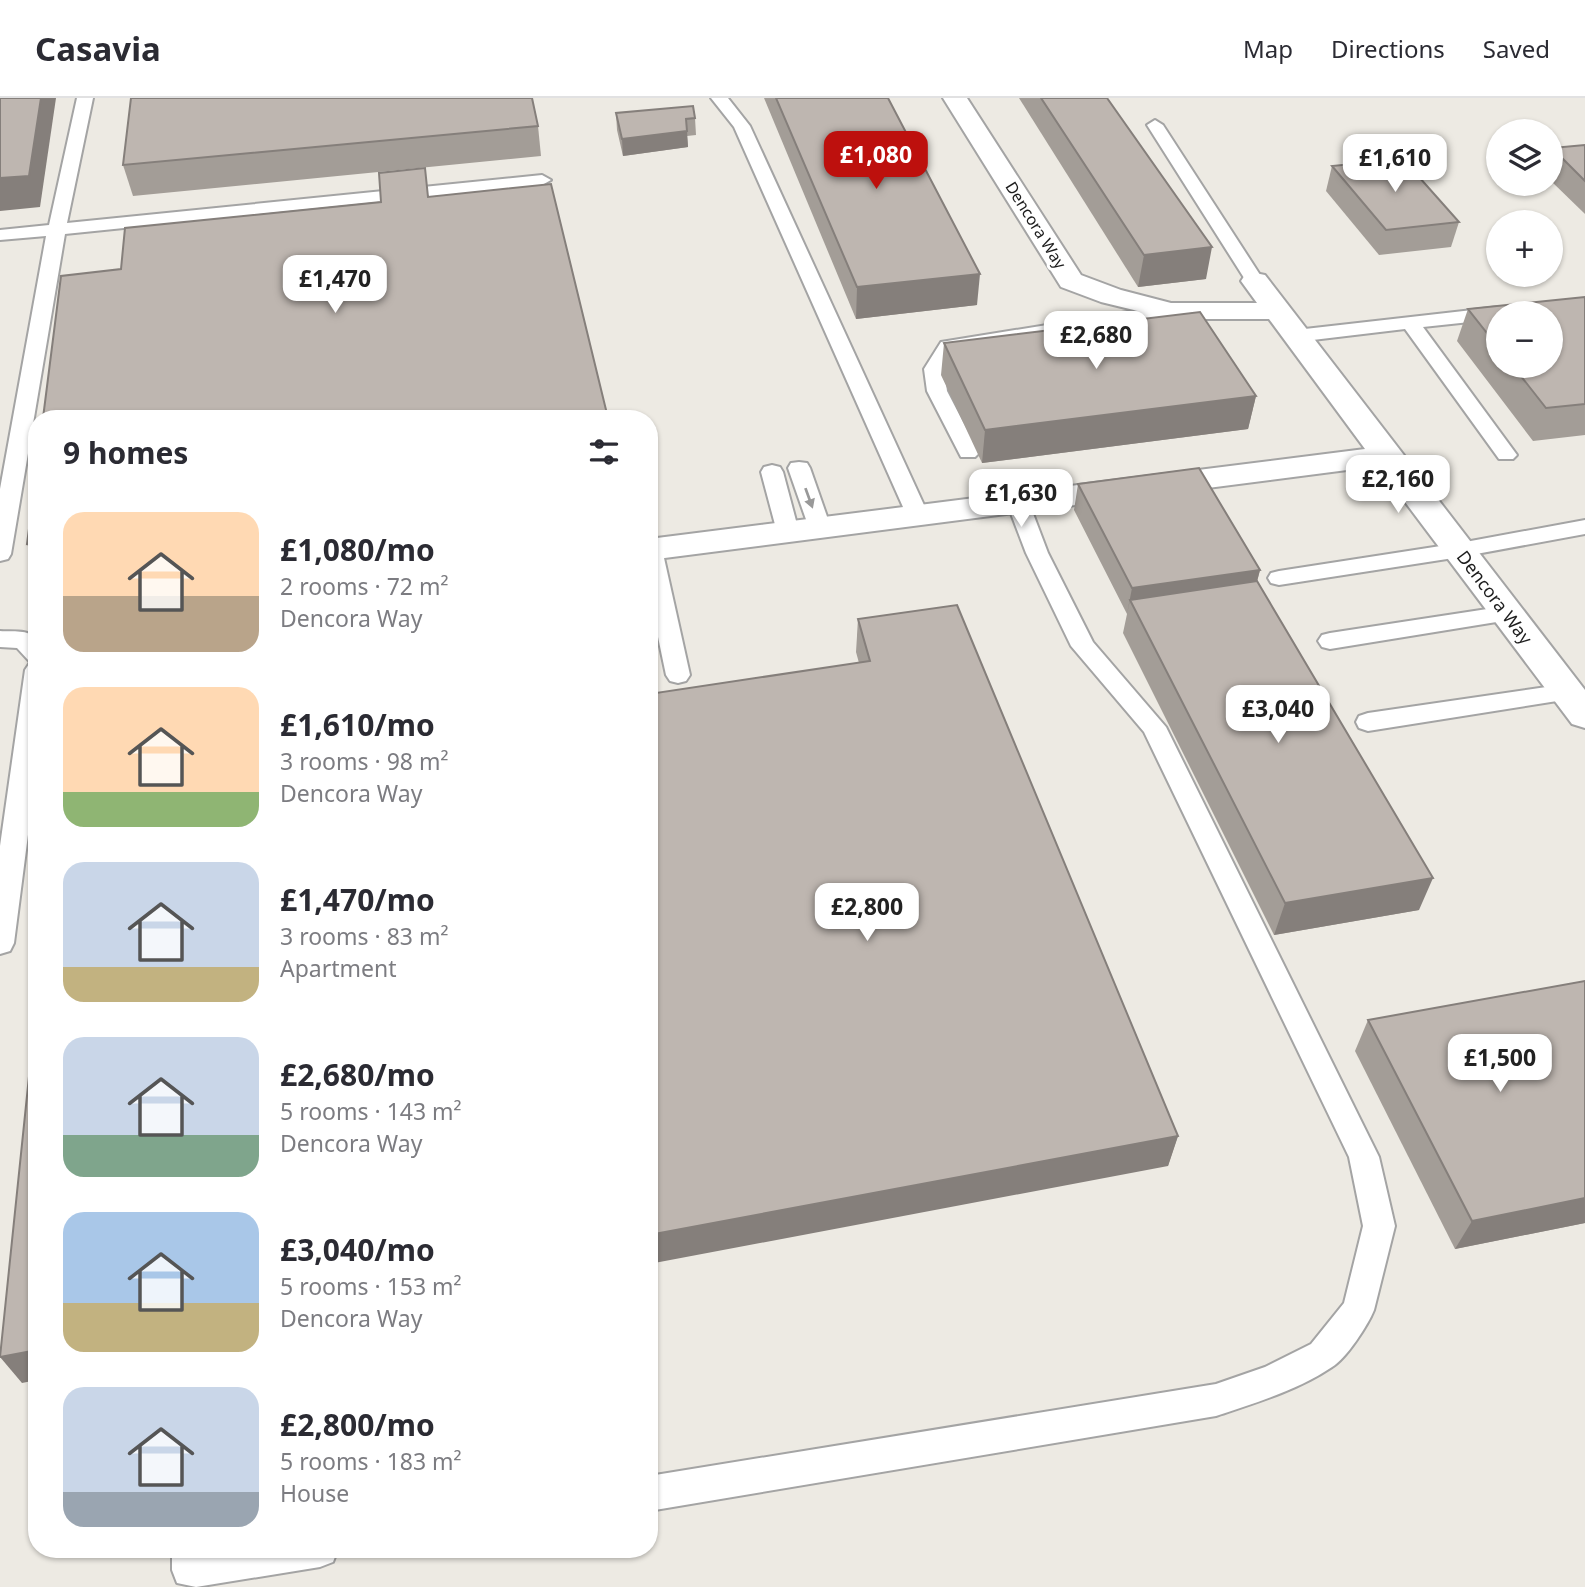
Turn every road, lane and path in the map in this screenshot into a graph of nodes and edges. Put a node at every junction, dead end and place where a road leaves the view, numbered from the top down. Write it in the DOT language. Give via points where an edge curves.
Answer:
graph roads {
  1 [pos="85,98"];
  2 [pos="719,98"];
  3 [pos="955,98"];
  4 [pos="1155,125"];
  5 [pos="542,180"];
  6 [pos="56,230"];
  7 [pos="0,235"];
  8 [pos="1255,281"];
  9 [pos="1171,311"];
  10 [pos="1486,315"];
  11 [pos="1287,323"];
  12 [pos="1410,323"];
  13 [pos="968,453"];
  14 [pos="1506,455"];
  15 [pos="1386,456"];
  16 [pos="799,468"];
  17 [pos="772,472"];
  18 [pos="1018,503"];
  19 [pos="918,516"];
  20 [pos="1585,527"];
  21 [pos="820,528"];
  22 [pos="788,532"];
  23 [pos="658,549"];
  24 [pos="1460,550"];
  25 [pos="0,554"];
  26 [pos="1279,578"];
  27 [pos="658,586"];
  28 [pos="1507,614"];
  29 [pos="0,639"];
  30 [pos="1330,641"];
  31 [pos="28,645"];
  32 [pos="678,675"];
  33 [pos="1576,704"];
  34 [pos="1368,722"];
  35 [pos="28,736"];
  36 [pos="0,943"];
  37 [pos="658,1493"];
  38 [pos="190,1558"];
  39 [pos="264,1558"];
  1 -- 6 [label="lane"];
  2 -- 19 [label="lane" via="742,126"];
  3 -- 9 [label="street, Dencora Way" via="1071,281"];
  4 -- 8 [label="lane"];
  5 -- 6 [label="lane"];
  6 -- 7 [label="lane"];
  6 -- 25 [label="lane"];
  8 -- 11 [label="street, Dencora Way"];
  9 -- 11 [label="street, Dencora Way"];
  9 -- 13 [label="lane" via="948,346 934,369 937,391"];
  10 -- 12 [label="lane"];
  11 -- 12 [label="lane"];
  11 -- 15 [label="street, Dencora Way"];
  12 -- 14 [label="lane"];
  15 -- 18 [label="street"];
  15 -- 24 [label="street, Dencora Way"];
  16 -- 21 [label="lane, one-way"];
  17 -- 22 [label="lane"];
  18 -- 19 [label="street"];
  18 -- 37 [label="lane" via="1083,646 1154,727 1364,1157 1379,1226 1358,1310 1323,1355 1273,1380 1216,1400"];
  19 -- 21 [label="street"];
  20 -- 24 [label="lane"];
  21 -- 22 [label="street"];
  22 -- 23 [label="street"];
  24 -- 26 [label="lane"];
  24 -- 28 [label="street, Dencora Way"];
  27 -- 32 [label="lane"];
  28 -- 30 [label="lane"];
  28 -- 33 [label="street, Dencora Way"];
  29 -- 31 [label="lane" via="24,640"];
  33 -- 34 [label="lane"];
  35 -- 36 [label="lane"];
  38 -- 39 [label="lane" via="190,1570"];
}
